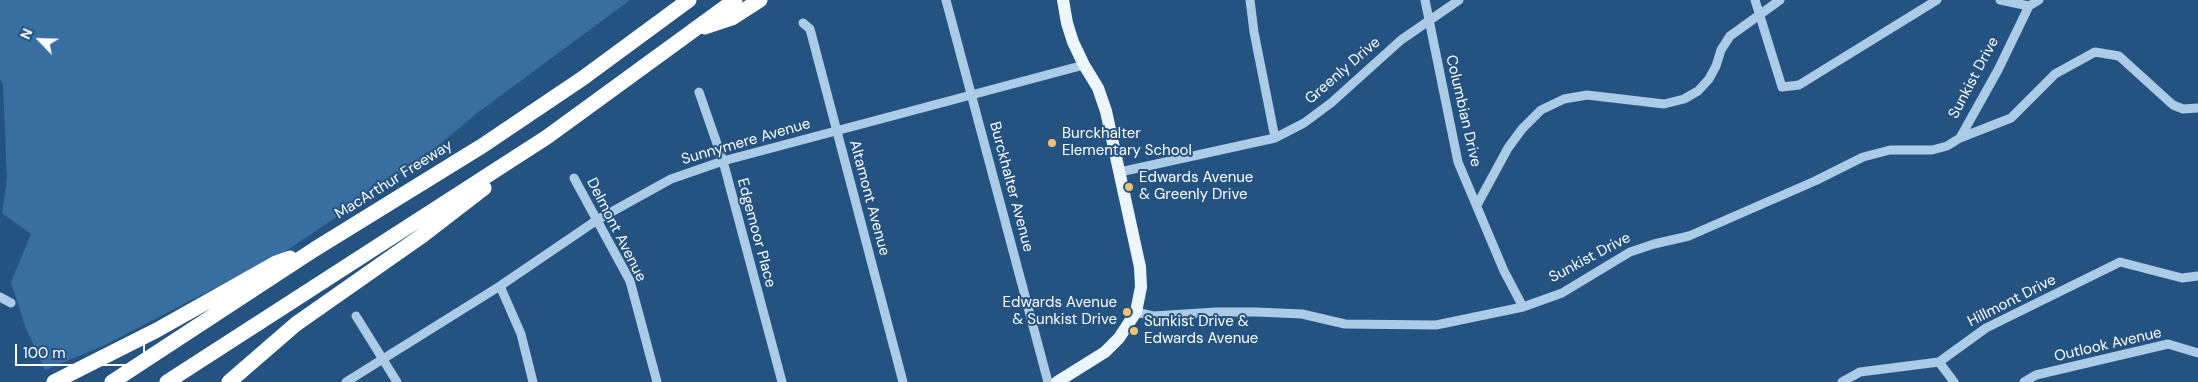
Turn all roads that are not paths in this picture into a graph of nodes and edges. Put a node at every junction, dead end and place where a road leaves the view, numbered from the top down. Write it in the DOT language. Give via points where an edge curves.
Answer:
graph roads {
  1 [pos="674,0"];
  2 [pos="689,0"];
  3 [pos="735,0"];
  4 [pos="760,0"];
  5 [pos="946,0"];
  6 [pos="1063,0"];
  7 [pos="1250,0"];
  8 [pos="1425,0"];
  9 [pos="1459,0"];
  10 [pos="1755,0"];
  11 [pos="1780,0"];
  12 [pos="1937,0"];
  13 [pos="2000,0"];
  14 [pos="2039,0"];
  15 [pos="2029,6"];
  16 [pos="1759,17"];
  17 [pos="1429,19"];
  18 [pos="804,23"];
  19 [pos="692,32"];
  20 [pos="1084,65"];
  21 [pos="583,78"];
  22 [pos="699,92"];
  23 [pos="972,95"];
  24 [pos="2198,108"];
  25 [pos="837,131"];
  26 [pos="547,137"];
  27 [pos="1275,138"];
  28 [pos="1960,138"];
  29 [pos="723,161"];
  30 [pos="1120,172"];
  31 [pos="574,178"];
  32 [pos="1477,205"];
  33 [pos="597,220"];
  34 [pos="315,250"];
  35 [pos="2198,276"];
  36 [pos="500,286"];
  37 [pos="0,297"];
  38 [pos="11,303"];
  39 [pos="1523,307"];
  40 [pos="1136,312"];
  41 [pos="356,316"];
  42 [pos="2198,353"];
  43 [pos="382,360"];
  44 [pos="1939,362"];
  45 [pos="54,382"];
  46 [pos="112,382"];
  47 [pos="167,382"];
  48 [pos="228,382"];
  49 [pos="346,382"];
  50 [pos="397,382"];
  51 [pos="533,382"];
  52 [pos="657,382"];
  53 [pos="782,382"];
  54 [pos="903,382"];
  55 [pos="1048,382"];
  56 [pos="1057,382"];
  57 [pos="1842,382"];
  58 [pos="1954,382"];
  59 [pos="2024,382"];
  1 -- 21 [label="highway"];
  2 -- 21 [label="highway, MacArthur Freeway"];
  3 -- 19 [label="highway"];
  4 -- 19 [label="highway" via="732,18"];
  5 -- 23 [label="street, Burckhalter Avenue"];
  6 -- 20 [label="main road" via="1067,23"];
  7 -- 27 [label="street"];
  8 -- 17 [label="street, Columbian Drive"];
  9 -- 17 [label="street, Greenly Drive"];
  10 -- 16 [label="street"];
  11 -- 16 [label="street"];
  12 -- 16 [label="street" via="1799,85 1782,87"];
  13 -- 15 [label="street"];
  14 -- 15 [label="street"];
  15 -- 28 [label="street, Sunkist Drive"];
  16 -- 32 [label="street" via="1730,36 1708,79 1698,91 1684,99 1664,104 1587,95 1564,99 1541,110 1508,148"];
  17 -- 27 [label="street, Greenly Drive" via="1331,103"];
  17 -- 32 [label="street, Columbian Drive" via="1458,162"];
  18 -- 25 [label="street, Altamont Avenue" via="810,29"];
  19 -- 26 [label="highway"];
  20 -- 23 [label="street, Sunnymere Avenue"];
  20 -- 30 [label="main road" via="1098,88"];
  21 -- 34 [label="highway, MacArthur Freeway" via="482,146"];
  22 -- 29 [label="street, Edgemoor Place"];
  23 -- 25 [label="street, Sunnymere Avenue"];
  23 -- 55 [label="street, Burckhalter Avenue"];
  24 -- 28 [label="street" via="2183,109 2173,105 2119,56 2095,52 2055,74 2011,118"];
  25 -- 29 [label="street, Sunnymere Avenue"];
  25 -- 54 [label="street, Altamont Avenue"];
  26 -- 47 [label="highway"];
  26 -- 48 [label="highway" via="442,221 296,324"];
  27 -- 30 [label="street, Greenly Drive"];
  28 -- 39 [label="street, Sunkist Drive" via="1932,150 1890,150 1863,157 1689,236 1630,252 1562,293"];
  29 -- 33 [label="street, Sunnymere Avenue" via="671,179"];
  29 -- 53 [label="street, Edgemoor Place"];
  30 -- 40 [label="main road" via="1140,267 1141,286"];
  31 -- 33 [label="street, Delmont Avenue"];
  32 -- 39 [label="street, Columbian Drive" via="1504,271"];
  33 -- 36 [label="street, Sunnymere Avenue"];
  33 -- 52 [label="street, Delmont Avenue" via="630,281"];
  34 -- 45 [label="highway" via="276,262 157,330"];
  34 -- 46 [label="highway, MacArthur Freeway"];
  35 -- 44 [label="street, Hillmont Drive" via="2182,278 2120,262 1986,328"];
  36 -- 43 [label="street, Sunnymere Avenue"];
  36 -- 51 [label="street" via="521,334"];
  37 -- 38 [label="street"];
  39 -- 40 [label="street, Sunkist Drive" via="1436,325 1345,324 1302,314 1256,312 1153,316"];
  40 -- 56 [label="main road" via="1105,352"];
  41 -- 43 [label="street"];
  42 -- 59 [label="street, Outlook Avenue" via="2168,344 2036,375"];
  43 -- 49 [label="street, Sunnymere Avenue"];
  43 -- 50 [label="street"];
  44 -- 57 [label="street, Hillmont Drive" via="1860,372"];
  44 -- 58 [label="street"];
}
